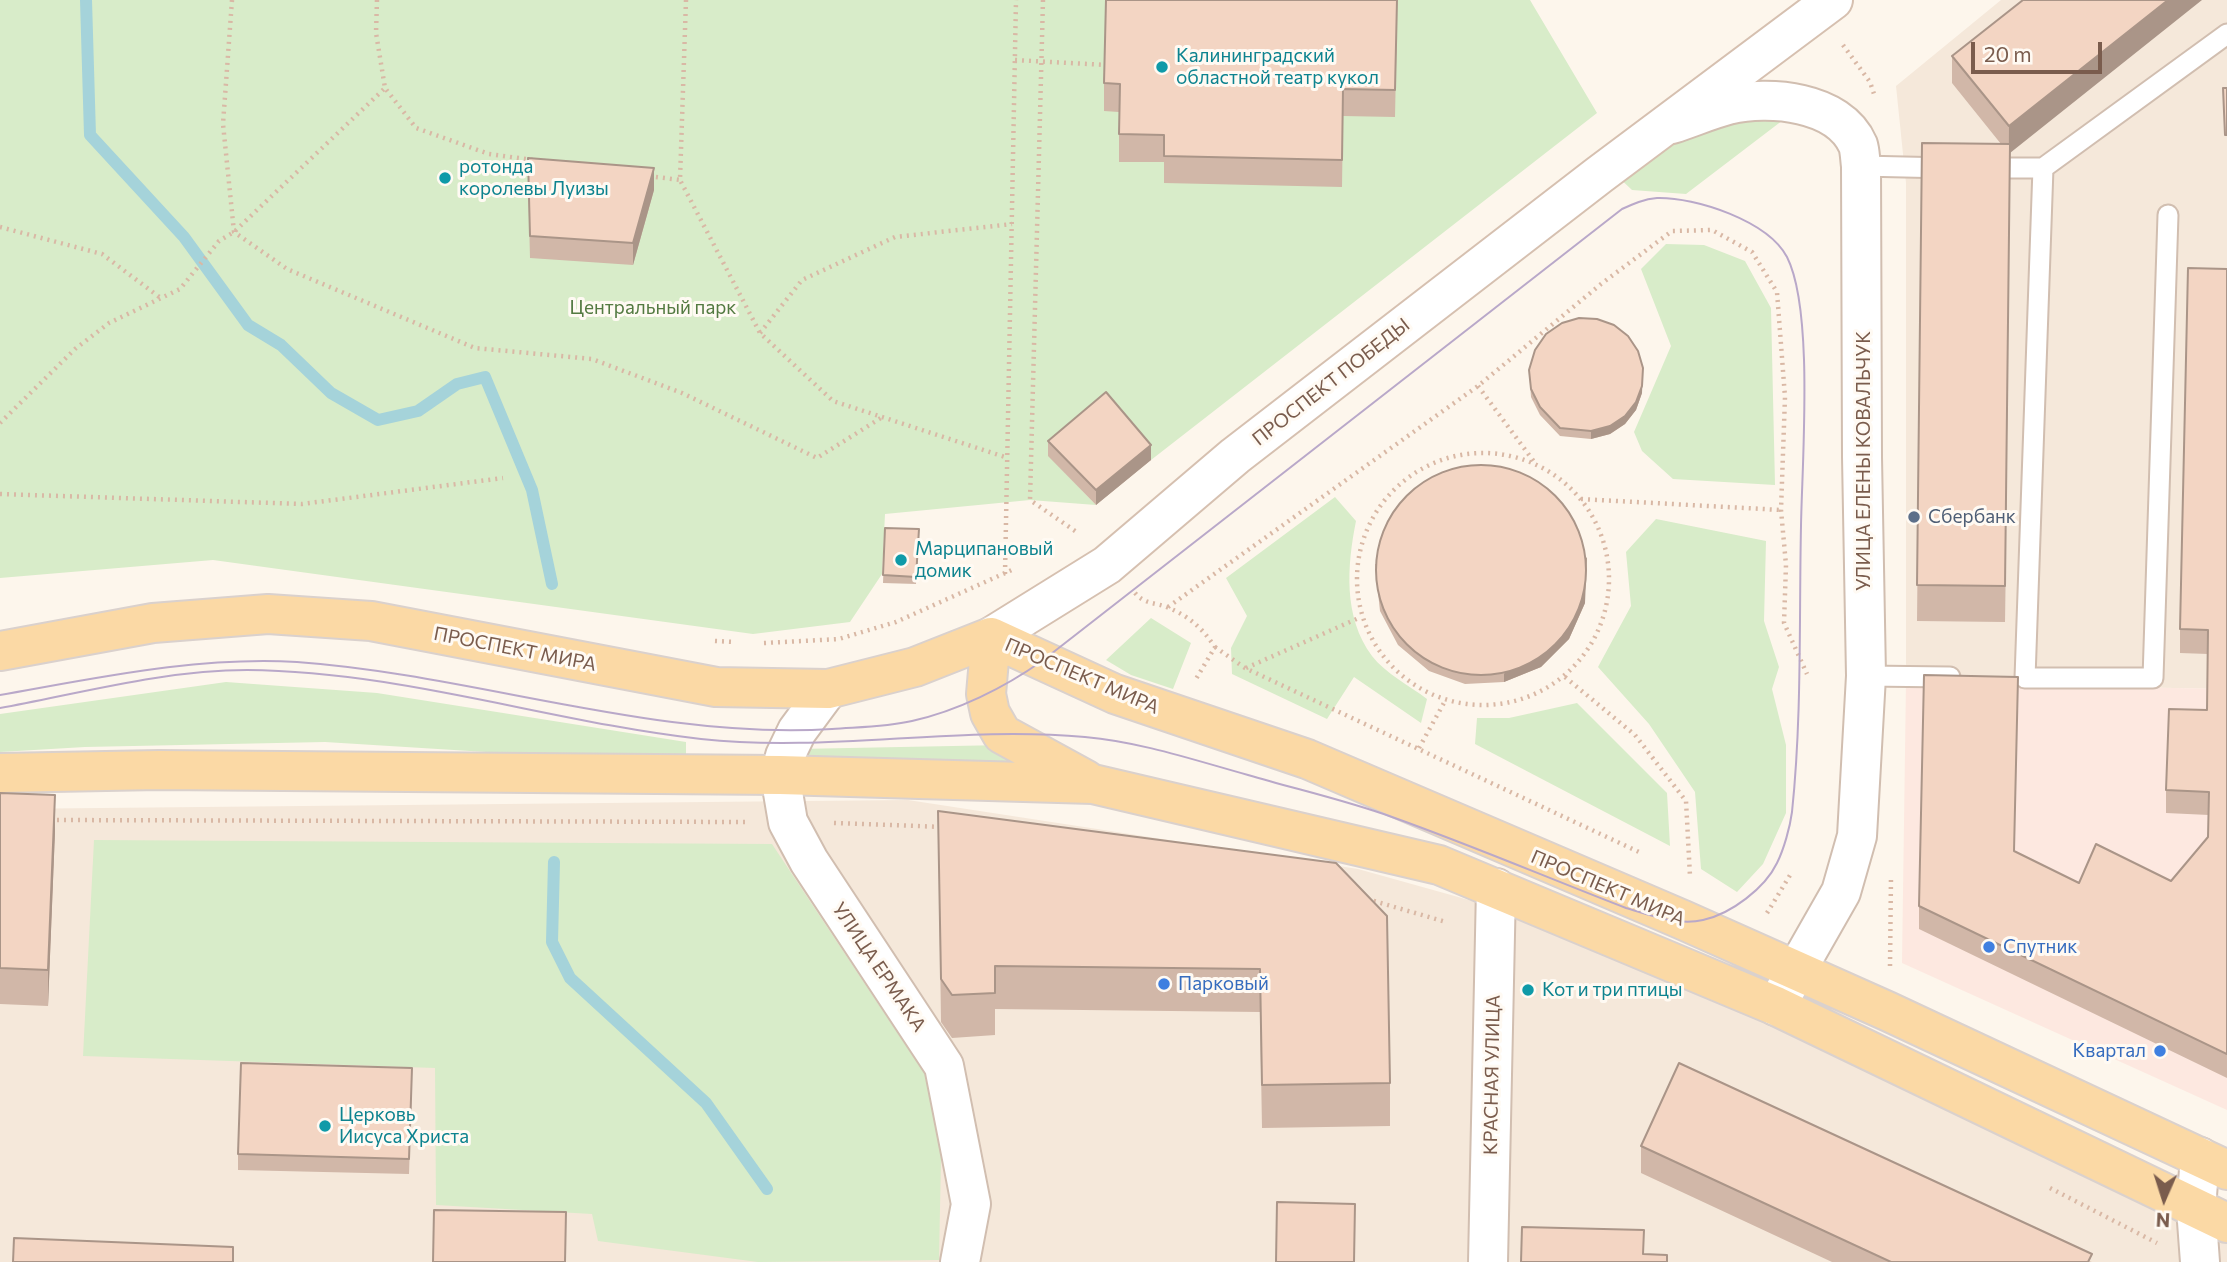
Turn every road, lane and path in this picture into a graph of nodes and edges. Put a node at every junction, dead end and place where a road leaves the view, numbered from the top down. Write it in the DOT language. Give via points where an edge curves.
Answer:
graph roads {
  1 [pos="232,0"];
  2 [pos="377,0"];
  3 [pos="686,0"];
  4 [pos="1016,0"];
  5 [pos="1043,0"];
  6 [pos="1833,0"];
  7 [pos="2227,34"];
  8 [pos="1015,60"];
  9 [pos="1042,63"];
  10 [pos="1106,65"];
  11 [pos="384,88"];
  12 [pos="1670,125"];
  13 [pos="543,162"];
  14 [pos="1861,166"];
  15 [pos="2043,168"];
  16 [pos="639,175"];
  17 [pos="680,180"];
  18 [pos="2168,215"];
  19 [pos="1012,224"];
  20 [pos="0,227"];
  21 [pos="234,232"];
  22 [pos="162,299"];
  23 [pos="760,333"];
  24 [pos="1478,386"];
  25 [pos="884,416"];
  26 [pos="0,423"];
  27 [pos="1008,458"];
  28 [pos="1536,463"];
  29 [pos="503,478"];
  30 [pos="0,494"];
  31 [pos="1581,499"];
  32 [pos="1030,500"];
  33 [pos="1781,510"];
  34 [pos="1080,535"];
  35 [pos="1069,540"];
  36 [pos="1026,563"];
  37 [pos="1005,575"];
  38 [pos="1168,607"];
  39 [pos="1362,617"];
  40 [pos="992,637"];
  41 [pos="713,641"];
  42 [pos="739,643"];
  43 [pos="752,643"];
  44 [pos="1215,646"];
  45 [pos="0,651"];
  46 [pos="1245,668"];
  47 [pos="1807,674"];
  48 [pos="1866,676"];
  49 [pos="1565,677"];
  50 [pos="1972,677"];
  51 [pos="828,689"];
  52 [pos="1446,701"];
  53 [pos="1419,748"];
  54 [pos="0,773"];
  55 [pos="780,775"];
  56 [pos="1093,784"];
  57 [pos="40,820"];
  58 [pos="788,822"];
  59 [pos="955,829"];
  60 [pos="1641,853"];
  61 [pos="1678,871"];
  62 [pos="1792,872"];
  63 [pos="1496,888"];
  64 [pos="1358,897"];
  65 [pos="1764,918"];
  66 [pos="1447,922"];
  67 [pos="1796,970"];
  68 [pos="1776,1006"];
  69 [pos="2213,1164"];
  70 [pos="2211,1215"];
  71 [pos="960,1262"];
  72 [pos="1488,1262"];
  73 [pos="2200,1262"];
  1 -- 21 [label="path" via="223,124"];
  2 -- 11 [label="path" via="376,33"];
  3 -- 17 [label="path"];
  4 -- 8 [label="path"];
  5 -- 9 [label="path"];
  6 -- 12 [label="street, ПРОСПЕКТ ПОБЕДЫ"];
  7 -- 15 [label="lane"];
  8 -- 9 [label="path"];
  8 -- 19 [label="path"];
  9 -- 10 [label="path"];
  9 -- 32 [label="path"];
  11 -- 13 [label="path" via="416,128 489,154"];
  11 -- 21 [label="path"];
  12 -- 14 [label="street, УЛИЦА ЕЛЕНЫ КОВАЛЬЧУК" via="1729,104 1760,101 1806,107 1830,115 1844,126 1858,145"];
  12 -- 40 [label="street, ПРОСПЕКТ ПОБЕДЫ" via="1235,456 1107,565"];
  14 -- 15 [label="lane"];
  14 -- 48 [label="street, УЛИЦА ЕЛЕНЫ КОВАЛЬЧУК"];
  15 -- 18 [label="lane" via="2018,678 2154,678"];
  16 -- 17 [label="path"];
  17 -- 23 [label="path"];
  19 -- 23 [label="path" via="895,237 802,280"];
  19 -- 27 [label="path"];
  20 -- 22 [label="path" via="102,254"];
  21 -- 22 [label="path" via="219,241 180,289"];
  21 -- 25 [label="path" via="287,269 475,348 592,359 682,393 817,458"];
  22 -- 26 [label="path" via="109,323 75,349"];
  23 -- 25 [label="path" via="834,401"];
  24 -- 28 [label="path"];
  24 -- 33 [label="path" via="1672,231 1712,230 1752,252 1777,292 1785,397"];
  24 -- 38 [label="path"];
  25 -- 27 [label="path"];
  27 -- 37 [label="path"];
  28 -- 31 [label="path"];
  28 -- 39 [label="path" via="1496,453 1454,456 1415,472 1384,499 1364,535 1356,576"];
  29 -- 30 [label="path" via="302,504"];
  31 -- 33 [label="path"];
  31 -- 49 [label="path" via="1601,532 1610,570 1606,610 1591,647"];
  33 -- 47 [label="path" via="1786,565 1784,622"];
  34 -- 35 [label="path"];
  36 -- 37 [label="path"];
  37 -- 43 [label="path" via="895,622 839,639"];
  39 -- 46 [label="path"];
  39 -- 52 [label="path" via="1380,654 1409,682"];
  40 -- 51 [label="main road, ПРОСПЕКТ МИРА" via="915,667"];
  40 -- 56 [label="main road" via="986,694 1002,734"];
  40 -- 67 [label="main road, ПРОСПЕКТ МИРА" via="1115,694 1307,759"];
  41 -- 42 [label="path"];
  44 -- 46 [label="path"];
  45 -- 51 [label="main road, ПРОСПЕКТ МИРА" via="153,623 268,614 371,621 716,687"];
  46 -- 53 [label="path"];
  48 -- 50 [label="lane"];
  48 -- 67 [label="street, УЛИЦА ЕЛЕНЫ КОВАЛЬЧУК" via="1857,836 1841,892"];
  49 -- 52 [label="path" via="1528,698 1487,706"];
  49 -- 61 [label="path" via="1635,735 1685,801 1690,876"];
  51 -- 55 [label="street" via="797,731"];
  52 -- 53 [label="path"];
  53 -- 60 [label="path"];
  54 -- 55 [label="main road"];
  55 -- 56 [label="main road"];
  55 -- 58 [label="street, УЛИЦА ЕРМАКА"];
  56 -- 63 [label="main road" via="1439,865"];
  57 -- 58 [label="path"];
  58 -- 59 [label="path"];
  58 -- 71 [label="street, УЛИЦА ЕРМАКА" via="809,862 944,1066 971,1204"];
  62 -- 65 [label="path"];
  63 -- 68 [label="main road"];
  63 -- 72 [label="street, КРАСНАЯ УЛИЦА"];
  64 -- 66 [label="path"];
  67 -- 68 [label="street"];
  67 -- 69 [label="main road, ПРОСПЕКТ МИРА"];
  68 -- 70 [label="main road"];
  69 -- 70 [label="street"];
  70 -- 73 [label="street"];
}
